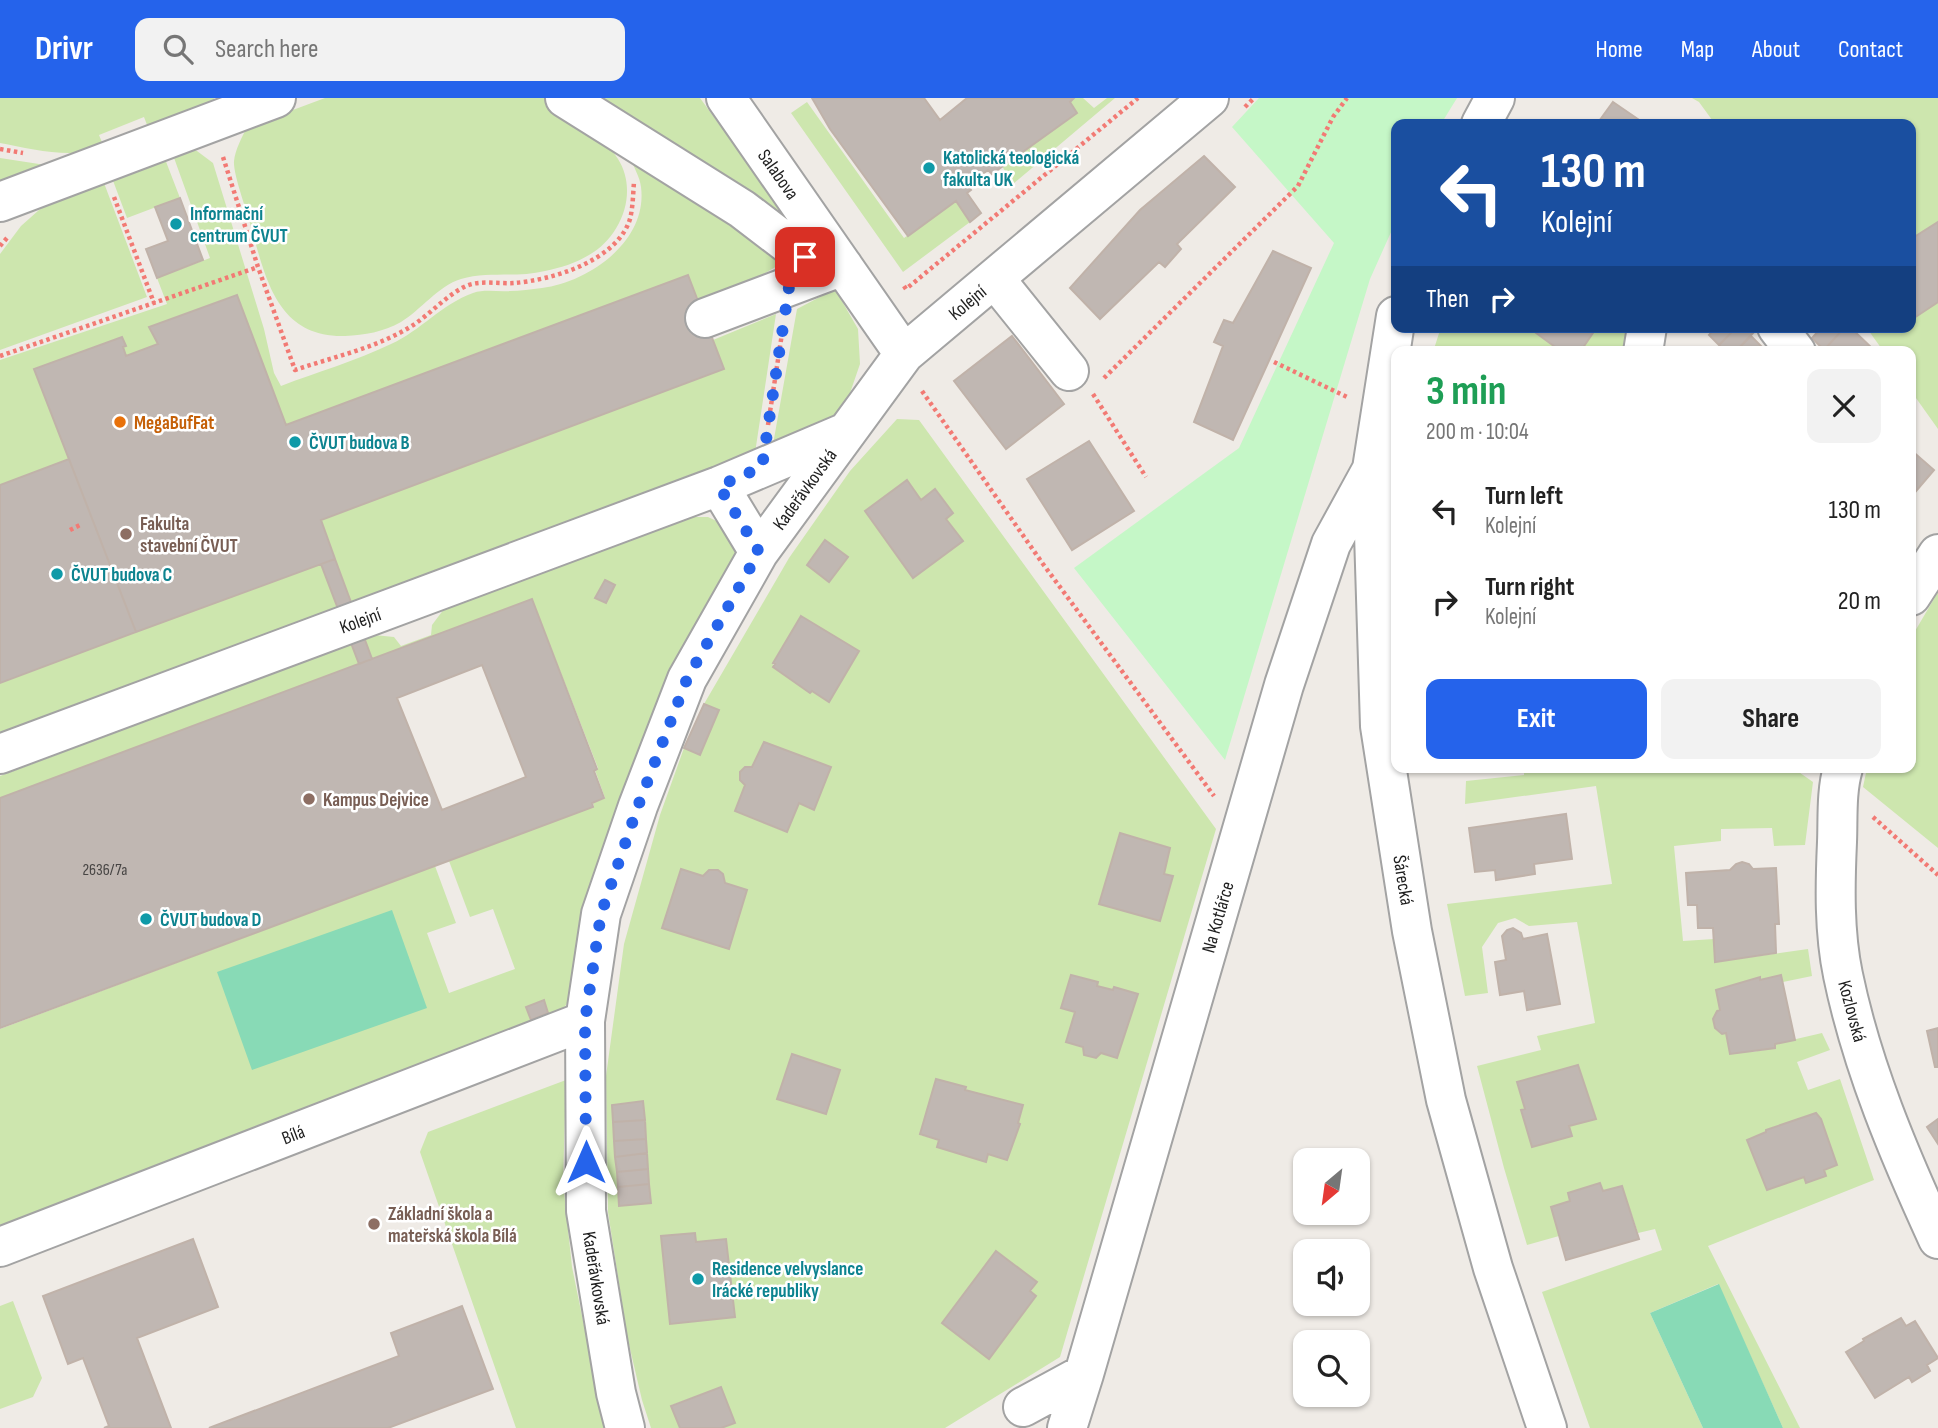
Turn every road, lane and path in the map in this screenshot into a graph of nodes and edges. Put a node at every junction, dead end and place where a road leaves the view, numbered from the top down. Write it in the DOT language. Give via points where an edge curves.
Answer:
graph roads {
  1 [pos="276,98"];
  2 [pos="565,98"];
  3 [pos="726,98"];
  4 [pos="1138,98"];
  5 [pos="1209,98"];
  6 [pos="1347,98"];
  7 [pos="1495,98"];
  8 [pos="1484,119"];
  9 [pos="212,123"];
  10 [pos="103,165"];
  11 [pos="631,172"];
  12 [pos="0,202"];
  13 [pos="843,266"];
  14 [pos="258,267"];
  15 [pos="995,279"];
  16 [pos="900,280"];
  17 [pos="789,287"];
  18 [pos="154,303"];
  19 [pos="705,318"];
  20 [pos="904,354"];
  21 [pos="0,356"];
  22 [pos="1274,362"];
  23 [pos="1069,371"];
  24 [pos="1391,382"];
  25 [pos="921,389"];
  26 [pos="1354,401"];
  27 [pos="844,433"];
  28 [pos="762,467"];
  29 [pos="1384,474"];
  30 [pos="1146,477"];
  31 [pos="719,486"];
  32 [pos="80,526"];
  33 [pos="69,530"];
  34 [pos="759,552"];
  35 [pos="1938,554"];
  36 [pos="1916,588"];
  37 [pos="0,754"];
  38 [pos="1834,773"];
  39 [pos="1243,827"];
  40 [pos="1886,831"];
  41 [pos="1938,874"];
  42 [pos="585,1021"];
  43 [pos="1938,1239"];
  44 [pos="0,1247"];
  45 [pos="1084,1374"];
  46 [pos="1024,1407"];
  47 [pos="625,1428"];
  48 [pos="1067,1428"];
  49 [pos="1547,1428"];
  1 -- 9 [label="street"];
  2 -- 13 [label="street" via="742,209 805,257"];
  3 -- 13 [label="street, Salabova"];
  4 -- 16 [label="path" via="906,289"];
  5 -- 15 [label="street, Kolejní"];
  6 -- 30 [label="path" via="1298,186 1091,390"];
  7 -- 8 [label="street"];
  9 -- 10 [label="street"];
  9 -- 14 [label="path"];
  10 -- 12 [label="street"];
  10 -- 18 [label="path"];
  11 -- 14 [label="path" via="630,221 618,239 595,258 555,276 470,284 412,326 382,341 295,370"];
  13 -- 17 [label="street"];
  13 -- 20 [label="street, Salabova"];
  14 -- 18 [label="path"];
  15 -- 20 [label="street, Kolejní"];
  15 -- 23 [label="street"];
  17 -- 19 [label="street"];
  17 -- 28 [label="path"];
  18 -- 21 [label="path"];
  20 -- 27 [label="street, Kolejní"];
  22 -- 26 [label="path"];
  24 -- 29 [label="street, Šárecká"];
  25 -- 39 [label="path" via="1043,564 1224,809"];
  27 -- 28 [label="street, Kolejní"];
  27 -- 34 [label="street, Kadeřávkovská"];
  28 -- 31 [label="street, Kolejní"];
  29 -- 39 [label="street, Na Kotlářce" via="1331,544 1283,685"];
  29 -- 49 [label="street, Šárecká" via="1380,726 1412,931 1446,1100 1493,1268"];
  31 -- 34 [label="street"];
  31 -- 37 [label="street, Kolejní"];
  32 -- 33 [label="path"];
  34 -- 42 [label="street, Kadeřávkovská" via="687,679 638,806 601,914"];
  35 -- 36 [label="street"];
  38 -- 43 [label="street, Kozlovská" via="1837,930 1843,973 1879,1098"];
  39 -- 45 [label="street, Na Kotlářce"];
  40 -- 41 [label="path"];
  42 -- 44 [label="street, Bílá"];
  42 -- 47 [label="street, Kadeřávkovská" via="586,1211"];
  45 -- 46 [label="street"];
  45 -- 48 [label="street, Na Kotlářce"];
}
